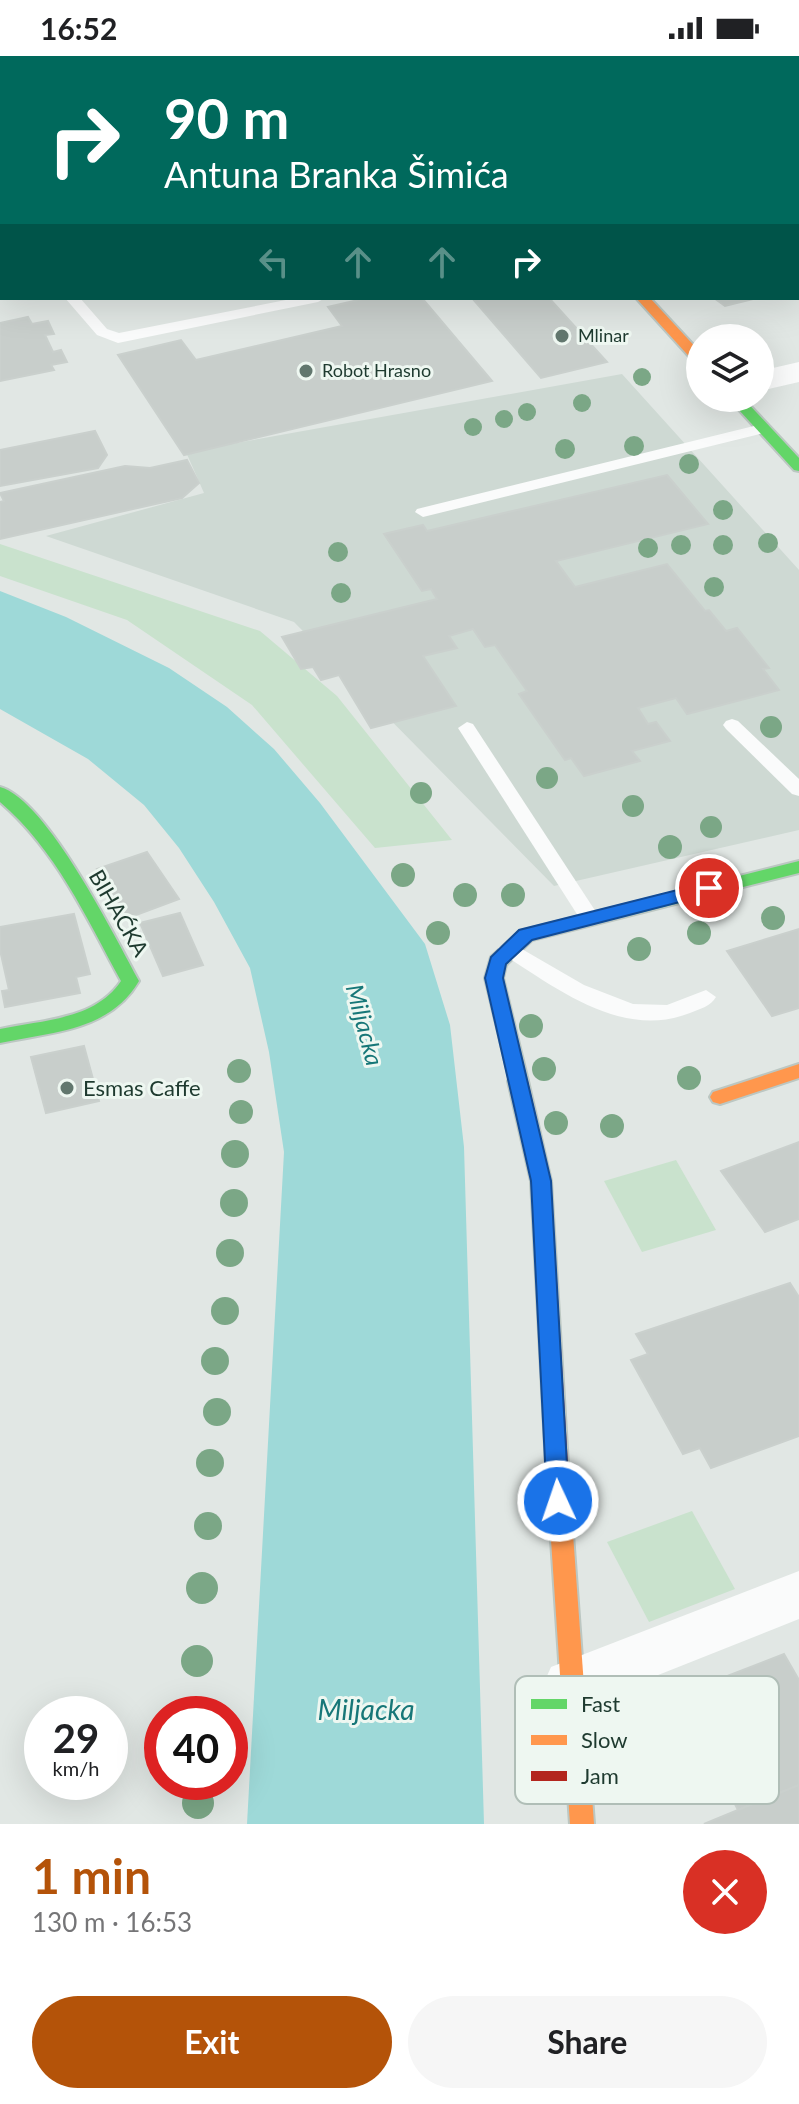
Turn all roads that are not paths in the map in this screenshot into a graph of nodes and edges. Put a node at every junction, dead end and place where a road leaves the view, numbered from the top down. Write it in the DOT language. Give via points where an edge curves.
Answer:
graph roads {
  1 [pos="74,300"];
  2 [pos="308,300"];
  3 [pos="645,300"];
  4 [pos="686,345"];
  5 [pos="799,372"];
  6 [pos="774,378"];
  7 [pos="747,412"];
  8 [pos="762,429"];
  9 [pos="799,467"];
  10 [pos="423,512"];
  11 [pos="732,725"];
  12 [pos="467,728"];
  13 [pos="799,790"];
  14 [pos="0,793"];
  15 [pos="799,867"];
  16 [pos="589,917"];
  17 [pos="508,948"];
  18 [pos="706,997"];
  19 [pos="32,1027"];
  20 [pos="0,1028"];
  21 [pos="0,1036"];
  22 [pos="799,1071"];
  23 [pos="720,1097"];
  24 [pos="799,1595"];
  25 [pos="569,1676"];
  26 [pos="593,1676"];
  27 [pos="580,1804"];
  28 [pos="582,1824"];
  1 -- 2 [label="lane" via="102,332 118,338"];
  3 -- 4 [label="street"];
  5 -- 6 [label="street"];
  7 -- 8 [label="street"];
  8 -- 9 [label="street"];
  8 -- 10 [label="lane"];
  11 -- 13 [label="lane"];
  12 -- 16 [label="lane"];
  14 -- 19 [label="street, BIHAĆKA" via="26,812 51,844 130,981 126,996 101,1014"];
  15 -- 16 [label="street"];
  16 -- 17 [label="street" via="526,935"];
  17 -- 18 [label="lane" via="560,981 621,1007 653,1014"];
  17 -- 25 [label="street" via="497,962 494,978 541,1181"];
  19 -- 20 [label="lane"];
  19 -- 21 [label="street, BIHAĆKA"];
  22 -- 23 [label="street"];
  24 -- 26 [label="street"];
  27 -- 28 [label="street"];
}
